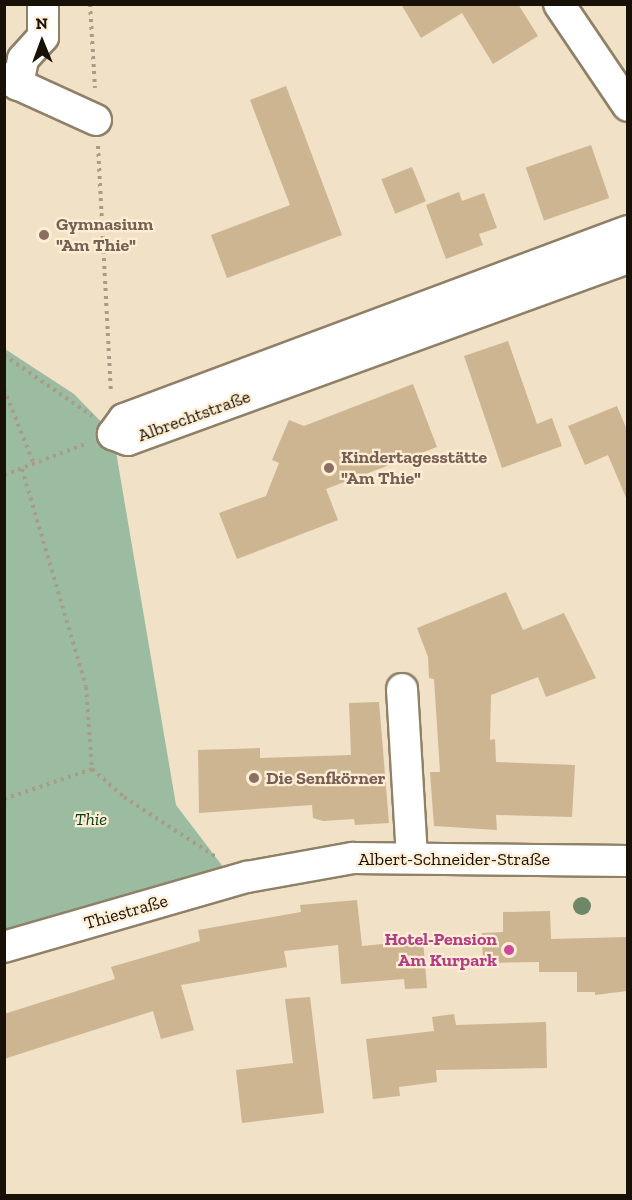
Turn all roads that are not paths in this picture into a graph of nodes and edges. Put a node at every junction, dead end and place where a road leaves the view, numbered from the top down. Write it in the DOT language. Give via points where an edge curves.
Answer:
graph roads {
  1 [pos="43,4"];
  2 [pos="559,4"];
  3 [pos="11,82"];
  4 [pos="627,106"];
  5 [pos="96,120"];
  6 [pos="627,231"];
  7 [pos="627,258"];
  8 [pos="402,689"];
  9 [pos="412,857"];
  10 [pos="627,861"];
  11 [pos="247,877"];
  12 [pos="4,947"];
  1 -- 3 [label="street" via="43,37 23,59"];
  2 -- 4 [label="street"];
  3 -- 5 [label="street"];
  6 -- 7 [label="street, Albrechtstraße" via="124,419 113,434 128,440"];
  8 -- 9 [label="street"];
  9 -- 10 [label="street, Albert-Schneider-Straße"];
  9 -- 11 [label="street, Albert-Schneider-Straße" via="353,858"];
  11 -- 12 [label="street, Thiestraße"];
}
